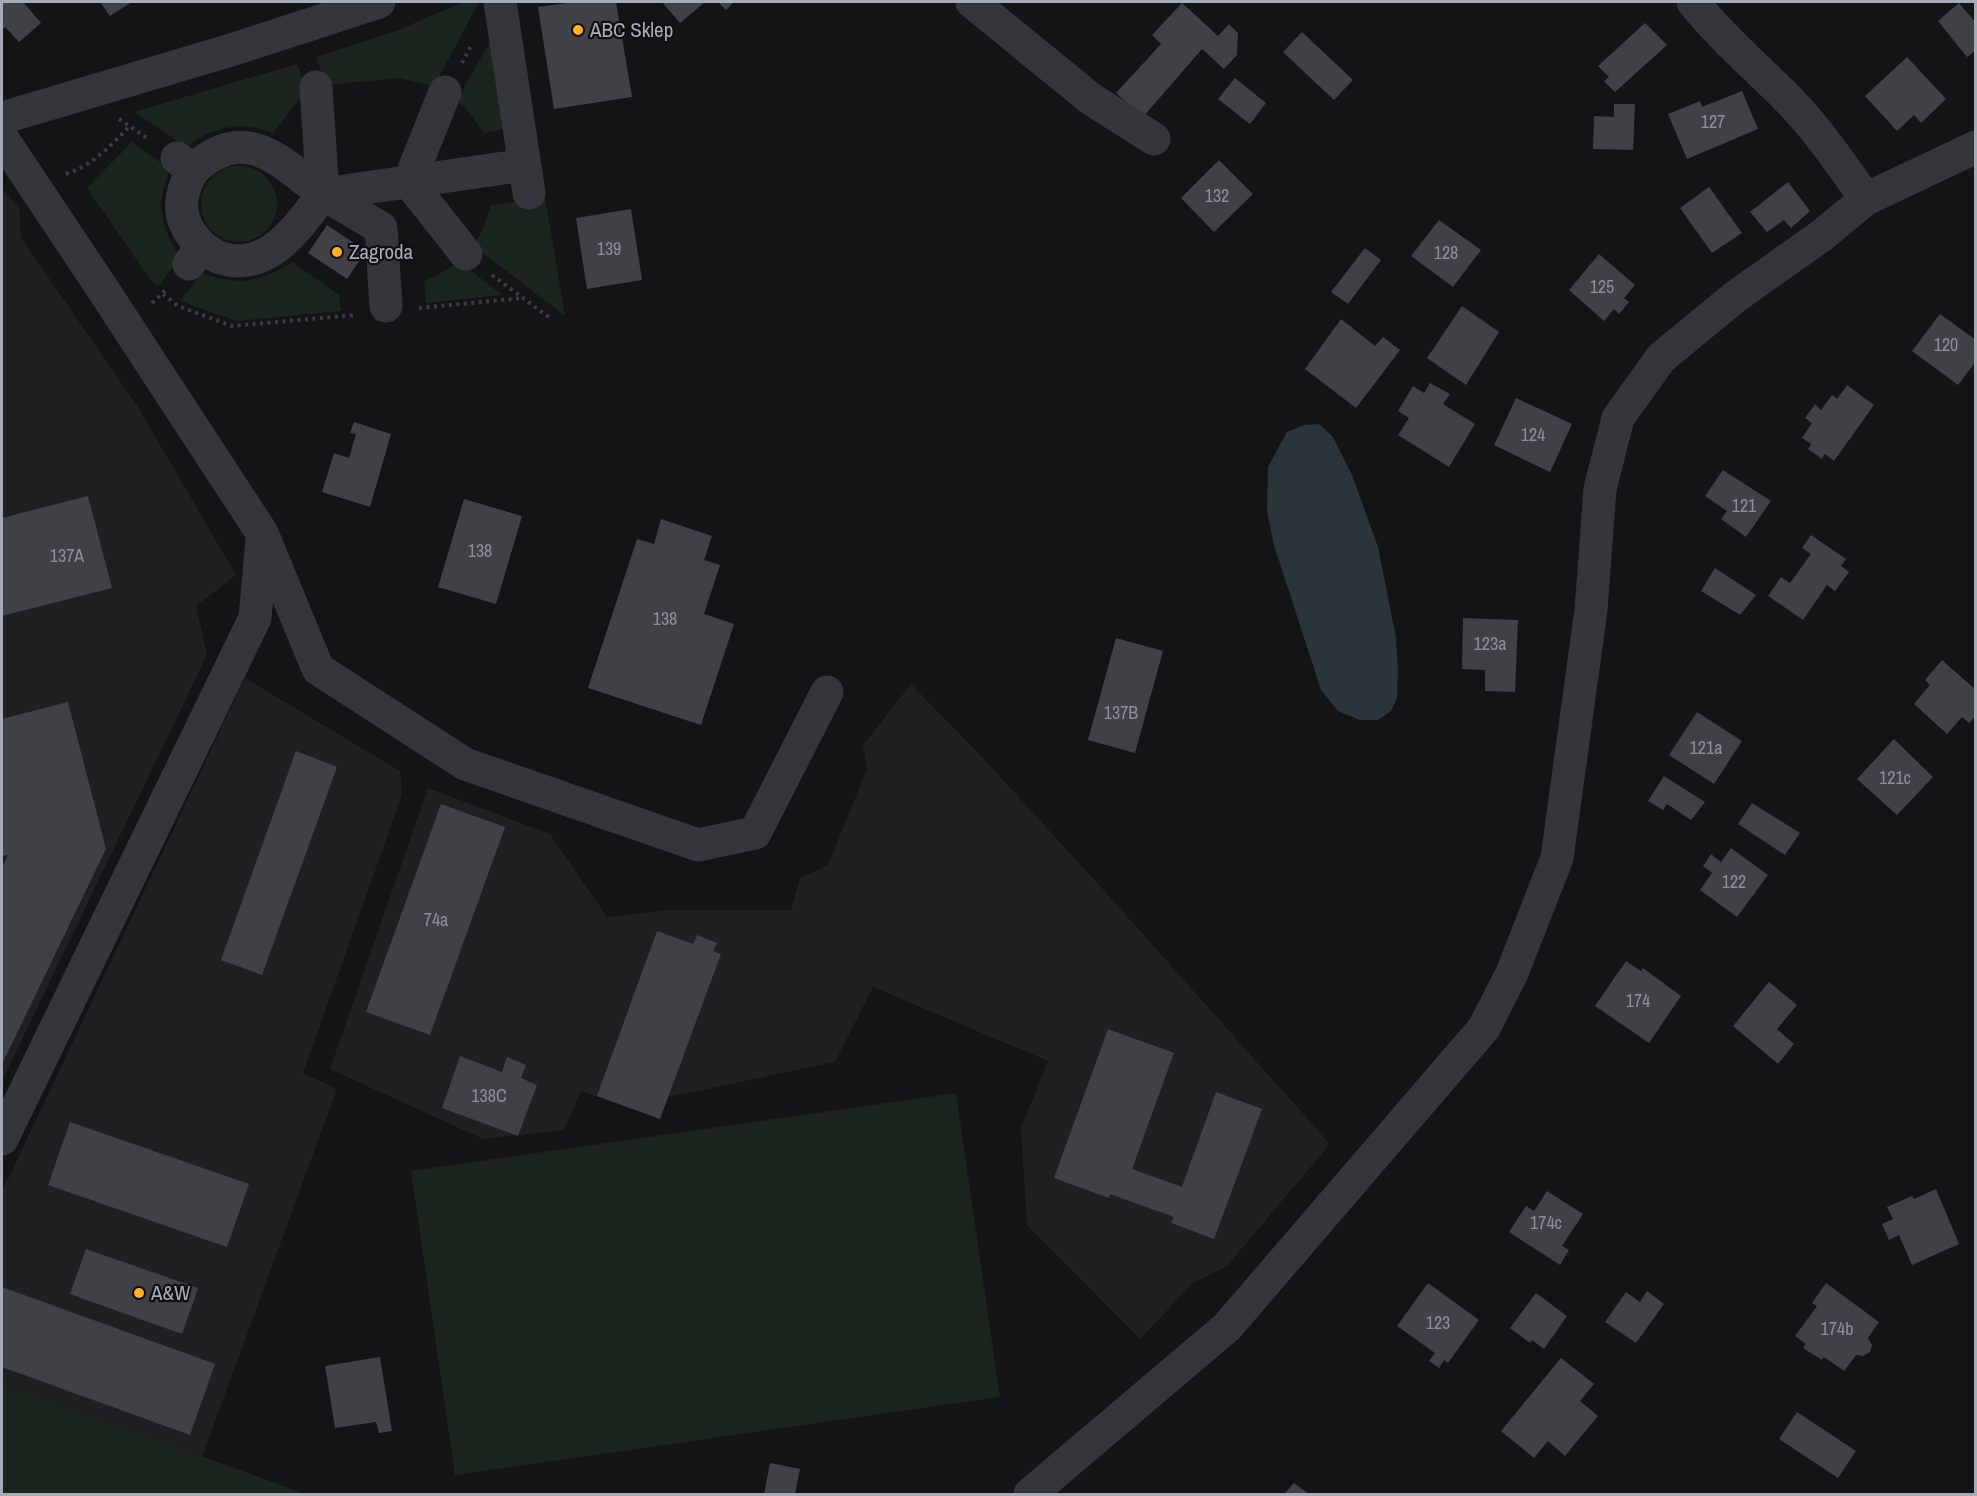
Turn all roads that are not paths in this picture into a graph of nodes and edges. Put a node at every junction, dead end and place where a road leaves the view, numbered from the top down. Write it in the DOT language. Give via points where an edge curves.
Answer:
graph roads {
  1 [pos="379,2"];
  2 [pos="500,2"];
  3 [pos="972,2"];
  4 [pos="1693,2"];
  5 [pos="316,87"];
  6 [pos="445,92"];
  7 [pos="2,118"];
  8 [pos="2,138"];
  9 [pos="1155,139"];
  10 [pos="1976,147"];
  11 [pos="511,167"];
  12 [pos="409,182"];
  13 [pos="530,193"];
  14 [pos="323,194"];
  15 [pos="1866,199"];
  16 [pos="466,254"];
  17 [pos="389,309"];
  18 [pos="262,533"];
  19 [pos="827,692"];
  20 [pos="2,1138"];
  21 [pos="1030,1494"];
  1 -- 7 [label="street"];
  2 -- 13 [label="street"];
  3 -- 9 [label="street" via="1091,99"];
  4 -- 15 [label="street" via="1827,143"];
  5 -- 14 [label="street"];
  6 -- 12 [label="street"];
  8 -- 18 [label="street"];
  10 -- 15 [label="street"];
  11 -- 12 [label="street"];
  12 -- 14 [label="street"];
  12 -- 16 [label="street"];
  14 -- 14 [label="street" via="271,156 253,148 223,149 185,164 183,220 195,255 255,258 275,250 294,233"];
  14 -- 17 [label="street" via="381,228"];
  15 -- 21 [label="street" via="1660,358 1618,418 1600,489 1591,610 1557,858 1512,974 1484,1028 1227,1327"];
  18 -- 19 [label="street" via="318,669 465,764 698,845 755,833"];
  18 -- 20 [label="street" via="255,618"];
}
